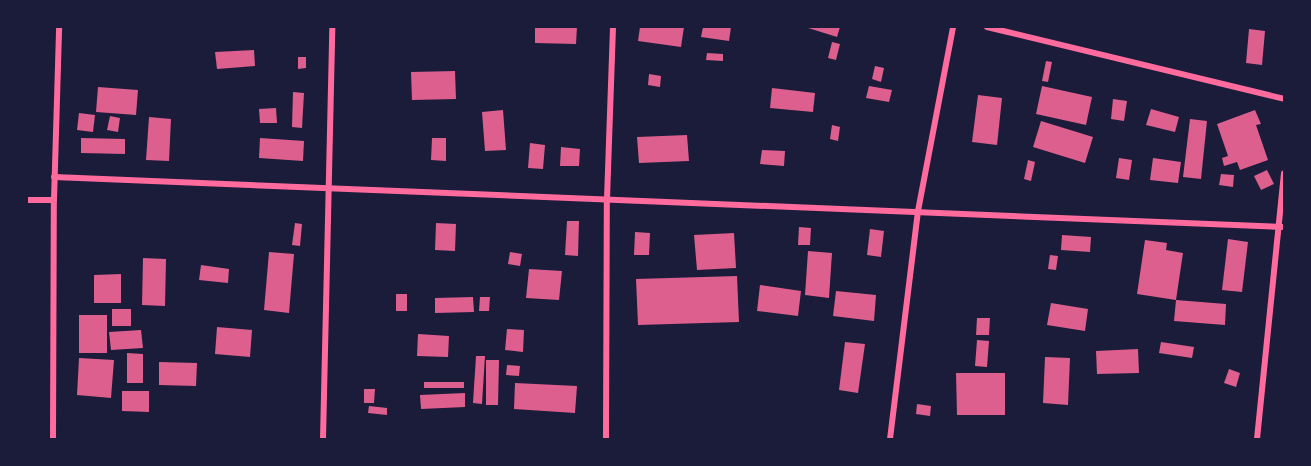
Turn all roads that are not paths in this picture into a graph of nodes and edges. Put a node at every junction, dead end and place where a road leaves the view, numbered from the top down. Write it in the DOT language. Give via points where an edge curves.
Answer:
graph roads {
  1 [pos="59,27"];
  2 [pos="332,27"];
  3 [pos="613,27"];
  4 [pos="953,27"];
  5 [pos="987,27"];
  6 [pos="1284,99"];
  7 [pos="1284,173"];
  8 [pos="54,177"];
  9 [pos="329,188"];
  10 [pos="607,199"];
  11 [pos="27,200"];
  12 [pos="54,200"];
  13 [pos="918,211"];
  14 [pos="1282,227"];
  15 [pos="53,439"];
  16 [pos="323,439"];
  17 [pos="606,439"];
  18 [pos="890,439"];
  19 [pos="1257,439"];
  1 -- 8 [label="street"];
  2 -- 9 [label="street"];
  3 -- 10 [label="street"];
  4 -- 13 [label="street"];
  5 -- 6 [label="street"];
  7 -- 14 [label="street"];
  8 -- 9 [label="street"];
  8 -- 12 [label="street"];
  9 -- 10 [label="street"];
  9 -- 16 [label="street"];
  10 -- 13 [label="street"];
  10 -- 17 [label="street"];
  11 -- 12 [label="street"];
  12 -- 15 [label="street"];
  13 -- 14 [label="street"];
  13 -- 18 [label="street"];
  14 -- 19 [label="street"];
}
